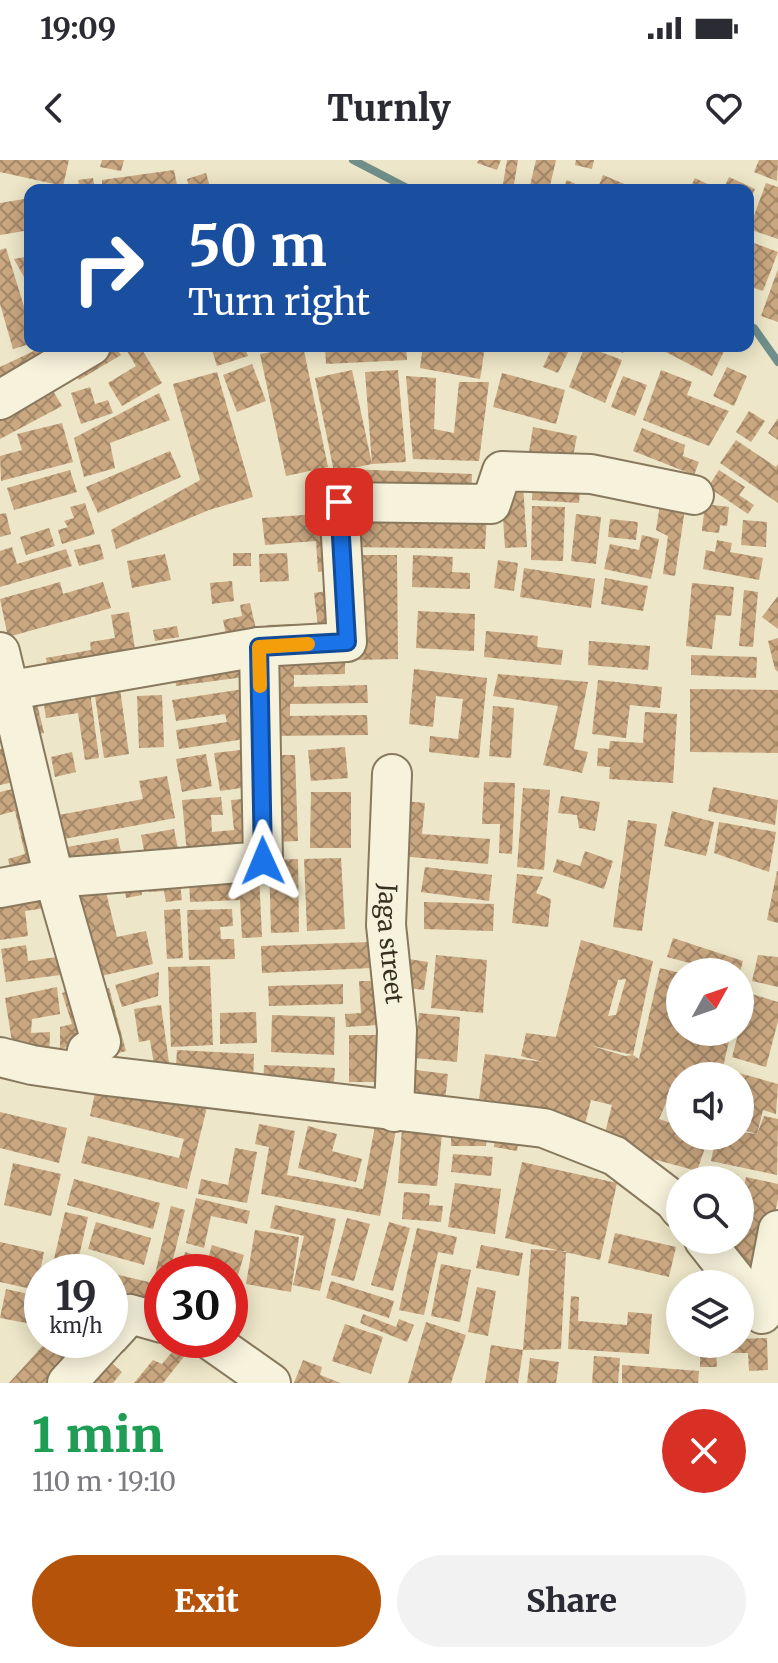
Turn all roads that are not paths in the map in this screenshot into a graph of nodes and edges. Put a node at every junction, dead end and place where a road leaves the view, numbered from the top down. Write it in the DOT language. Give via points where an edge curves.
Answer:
graph roads {
  1 [pos="81,352"];
  2 [pos="0,400"];
  3 [pos="694,495"];
  4 [pos="259,647"];
  5 [pos="0,652"];
  6 [pos="4,691"];
  7 [pos="392,774"];
  8 [pos="54,878"];
  9 [pos="0,888"];
  10 [pos="0,1057"];
  11 [pos="82,1072"];
  12 [pos="394,1112"];
  13 [pos="666,1195"];
  14 [pos="778,1230"];
  15 [pos="715,1254"];
  16 [pos="755,1304"];
  17 [pos="90,1358"];
  18 [pos="236,1358"];
  19 [pos="67,1383"];
  20 [pos="271,1383"];
  1 -- 2 [label="street"];
  3 -- 4 [label="street" via="591,474 502,471 491,504 339,502 347,642"];
  4 -- 6 [label="street"];
  4 -- 8 [label="street" via="263,861"];
  5 -- 6 [label="street"];
  6 -- 8 [label="street"];
  7 -- 12 [label="street, Jaga street" via="386,925 397,1030"];
  8 -- 9 [label="street"];
  8 -- 11 [label="street" via="101,1042 87,1051"];
  10 -- 11 [label="street"];
  11 -- 12 [label="street"];
  12 -- 13 [label="street" via="544,1128 615,1156"];
  14 -- 16 [label="street"];
  15 -- 16 [label="street"];
  17 -- 19 [label="street"];
  18 -- 20 [label="street"];
}
